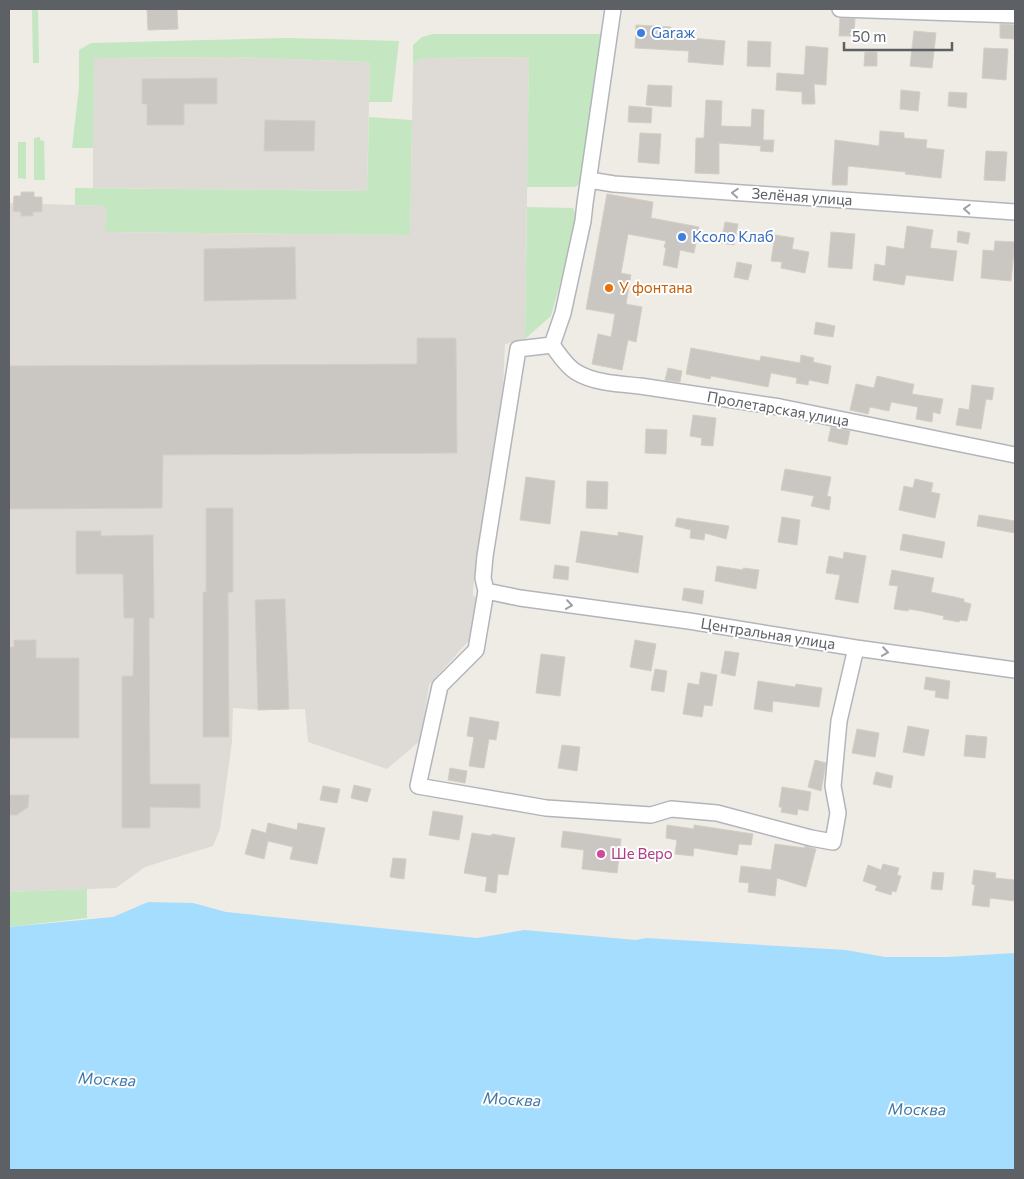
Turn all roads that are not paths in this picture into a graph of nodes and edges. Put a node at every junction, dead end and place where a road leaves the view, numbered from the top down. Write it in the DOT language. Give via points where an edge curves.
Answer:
graph roads {
  1 [pos="614,9"];
  2 [pos="840,9"];
  3 [pos="1015,15"];
  4 [pos="589,180"];
  5 [pos="1015,212"];
  6 [pos="552,345"];
  7 [pos="1015,455"];
  8 [pos="486,591"];
  9 [pos="856,648"];
  10 [pos="1015,670"];
  1 -- 4 [label="street"];
  2 -- 3 [label="street"];
  5 -- 4 [label="street, Зелёная улица, one-way"];
  4 -- 6 [label="street" via="584,222 563,314"];
  6 -- 7 [label="street, Пролетарская улица" via="564,362 592,379 780,407"];
  6 -- 8 [label="street" via="518,349 485,556 483,578"];
  8 -- 9 [label="street, Центральная улица, one-way"];
  8 -- 9 [label="street" via="476,650 440,686 418,786 546,808 650,815 671,809 717,813 833,842 838,813 833,786 839,720"];
  9 -- 10 [label="street, Центральная улица, one-way"];
}
